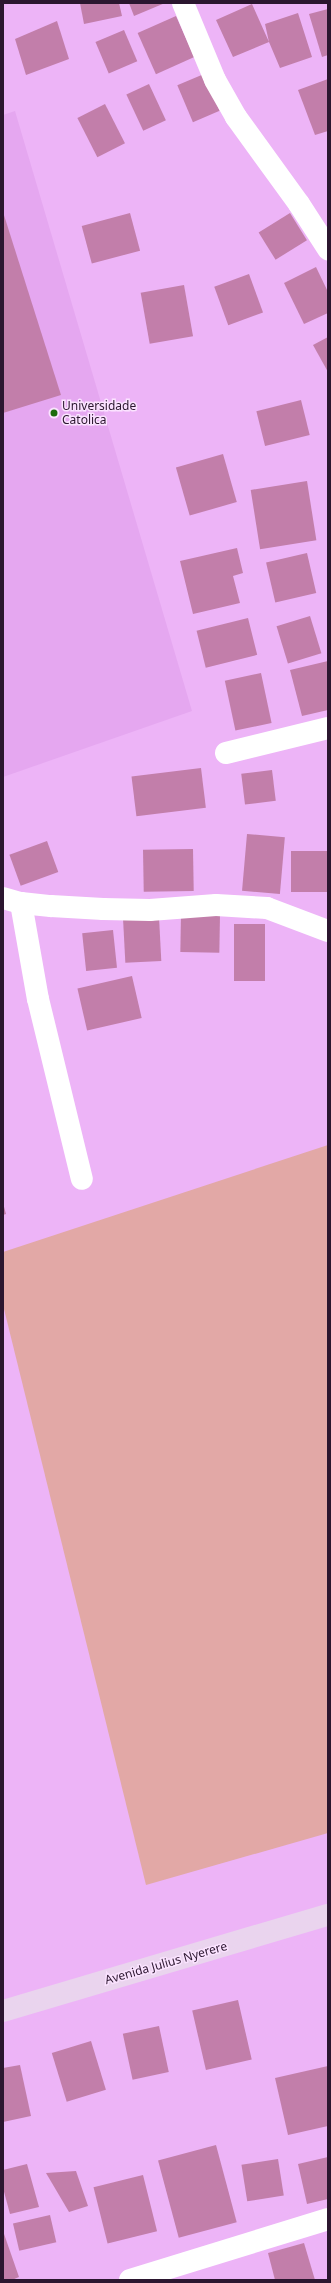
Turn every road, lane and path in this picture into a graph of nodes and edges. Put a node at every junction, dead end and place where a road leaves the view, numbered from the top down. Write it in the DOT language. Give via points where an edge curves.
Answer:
graph roads {
  1 [pos="183,3"];
  2 [pos="328,249"];
  3 [pos="328,728"];
  4 [pos="226,753"];
  5 [pos="12,900"];
  6 [pos="328,931"];
  7 [pos="82,1179"];
  8 [pos="328,1915"];
  9 [pos="3,2011"];
  10 [pos="328,2219"];
  11 [pos="130,2280"];
  1 -- 2 [label="street" via="208,65 236,117"];
  3 -- 4 [label="street"];
  5 -- 6 [label="street" via="135,909 216,905 267,908"];
  5 -- 7 [label="street"];
  8 -- 9 [label="street, Avenida Julius Nyerere"];
  10 -- 11 [label="street"];
}
